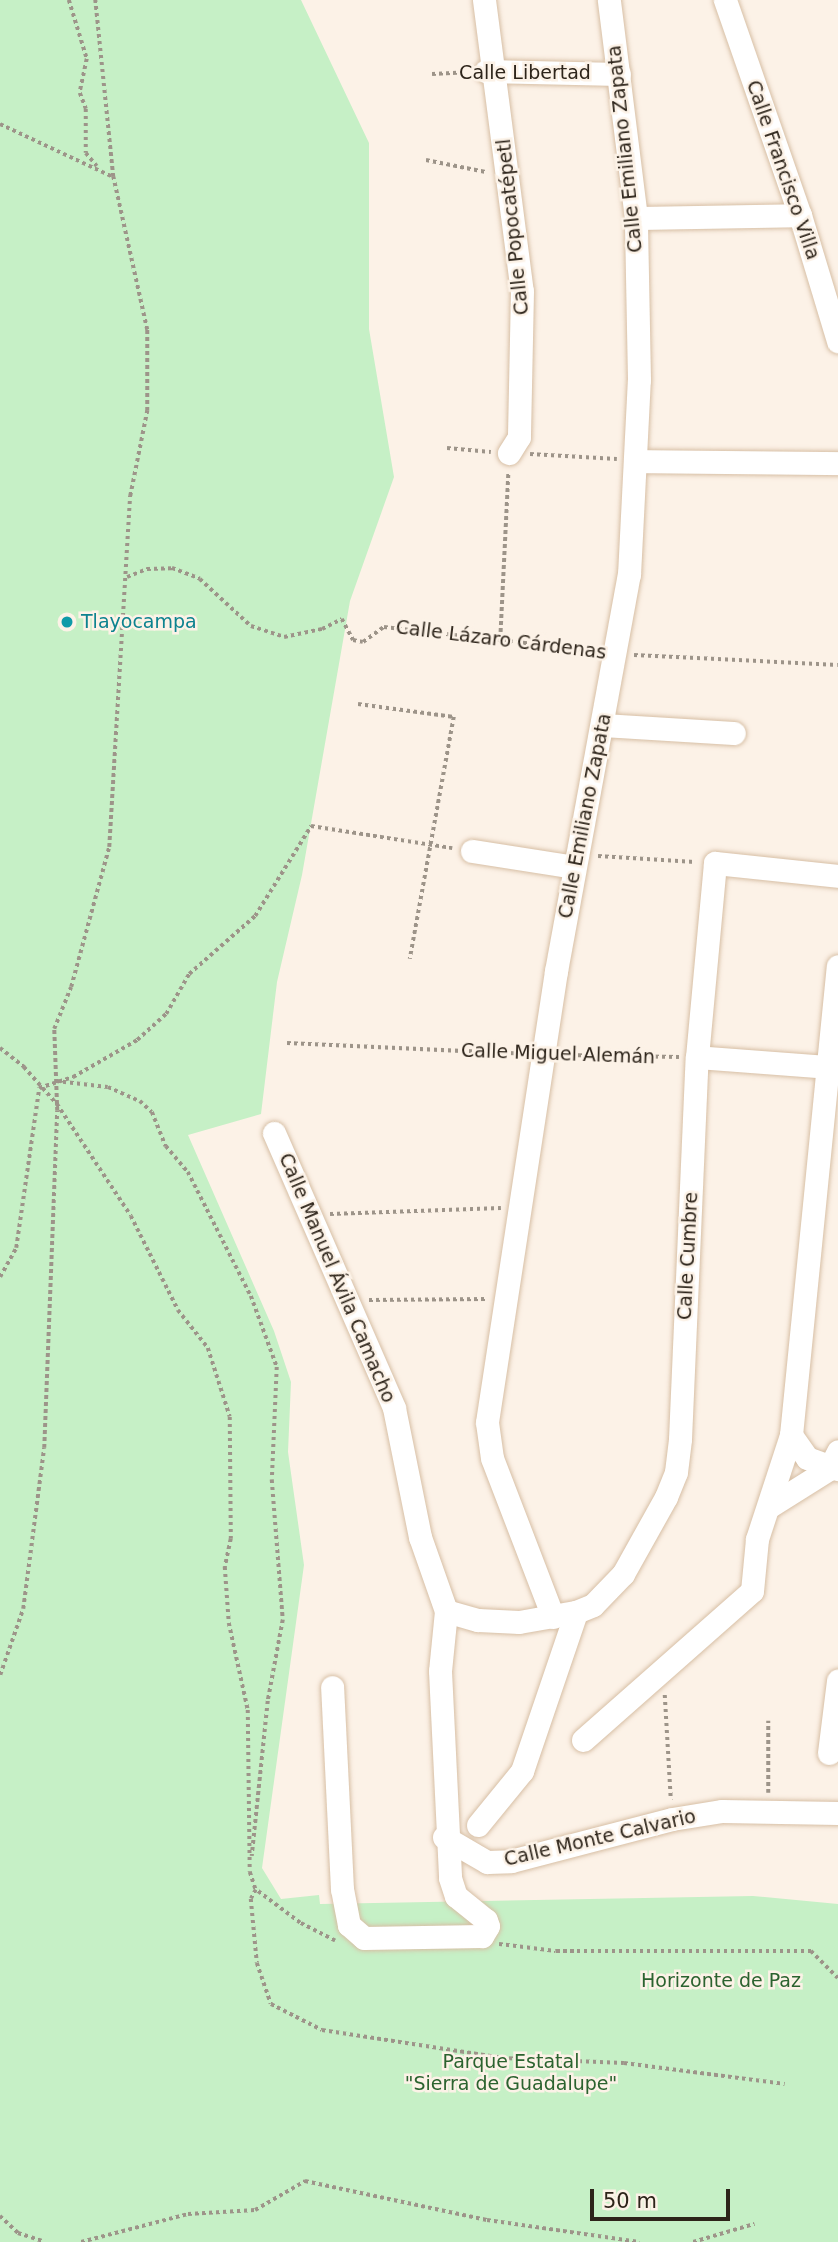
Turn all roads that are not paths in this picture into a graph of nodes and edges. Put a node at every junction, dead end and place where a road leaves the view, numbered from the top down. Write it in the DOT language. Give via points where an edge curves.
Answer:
graph roads {
  1 [pos="484,0"];
  2 [pos="609,0"];
  3 [pos="724,0"];
  4 [pos="491,71"];
  5 [pos="619,74"];
  6 [pos="800,215"];
  7 [pos="636,218"];
  8 [pos="838,341"];
  9 [pos="509,453"];
  10 [pos="636,461"];
  11 [pos="838,463"];
  12 [pos="603,725"];
  13 [pos="734,733"];
  14 [pos="472,851"];
  15 [pos="575,861"];
  16 [pos="838,876"];
  17 [pos="838,966"];
  18 [pos="703,1058"];
  19 [pos="829,1067"];
  20 [pos="832,1117"];
  21 [pos="274,1133"];
  22 [pos="791,1435"];
  23 [pos="835,1463"];
  24 [pos="770,1506"];
  25 [pos="446,1611"];
  26 [pos="576,1612"];
  27 [pos="553,1617"];
  28 [pos="838,1681"];
  29 [pos="332,1687"];
  30 [pos="583,1740"];
  31 [pos="829,1753"];
  32 [pos="838,1813"];
  33 [pos="478,1825"];
  34 [pos="444,1837"];
  1 -- 4 [label="street, Calle Popocatépetl"];
  2 -- 5 [label="street, Calle Emiliano Zapata"];
  3 -- 6 [label="street, Calle Francisco Villa"];
  4 -- 5 [label="street, Calle Libertad"];
  4 -- 9 [label="street, Calle Popocatépetl" via="509,173 522,291 519,437"];
  5 -- 7 [label="street, Calle Emiliano Zapata"];
  6 -- 7 [label="street"];
  6 -- 8 [label="street, Calle Francisco Villa"];
  7 -- 10 [label="street, Calle Emiliano Zapata"];
  10 -- 11 [label="street"];
  10 -- 12 [label="street, Calle Emiliano Zapata" via="629,575"];
  12 -- 13 [label="street"];
  12 -- 15 [label="street, Calle Emiliano Zapata"];
  14 -- 15 [label="street"];
  15 -- 27 [label="street, Calle Emiliano Zapata" via="503,1299 488,1442"];
  16 -- 18 [label="street, Calle Cumbre" via="715,863"];
  17 -- 19 [label="street"];
  18 -- 19 [label="street"];
  18 -- 26 [label="street, Calle Cumbre" via="676,1472 623,1574 608,1593"];
  19 -- 20 [label="street"];
  20 -- 22 [label="street"];
  21 -- 25 [label="street, Calle Manuel Ávila Camacho" via="394,1408 420,1537"];
  22 -- 23 [label="street" via="807,1458"];
  22 -- 24 [label="street"];
  23 -- 24 [label="street"];
  24 -- 30 [label="street" via="757,1539 752,1591"];
  25 -- 27 [label="street, Calle Cumbre" via="478,1620"];
  25 -- 34 [label="street, Calle Manuel Ávila Camacho" via="440,1671"];
  26 -- 27 [label="street, Calle Cumbre"];
  26 -- 33 [label="street" via="523,1771"];
  28 -- 31 [label="street"];
  29 -- 34 [label="street" via="342,1889 349,1925 364,1938 482,1936 486,1920 456,1896"];
  32 -- 34 [label="street, Calle Monte Calvario" via="768,1811 672,1819 511,1861 487,1862"];
}
